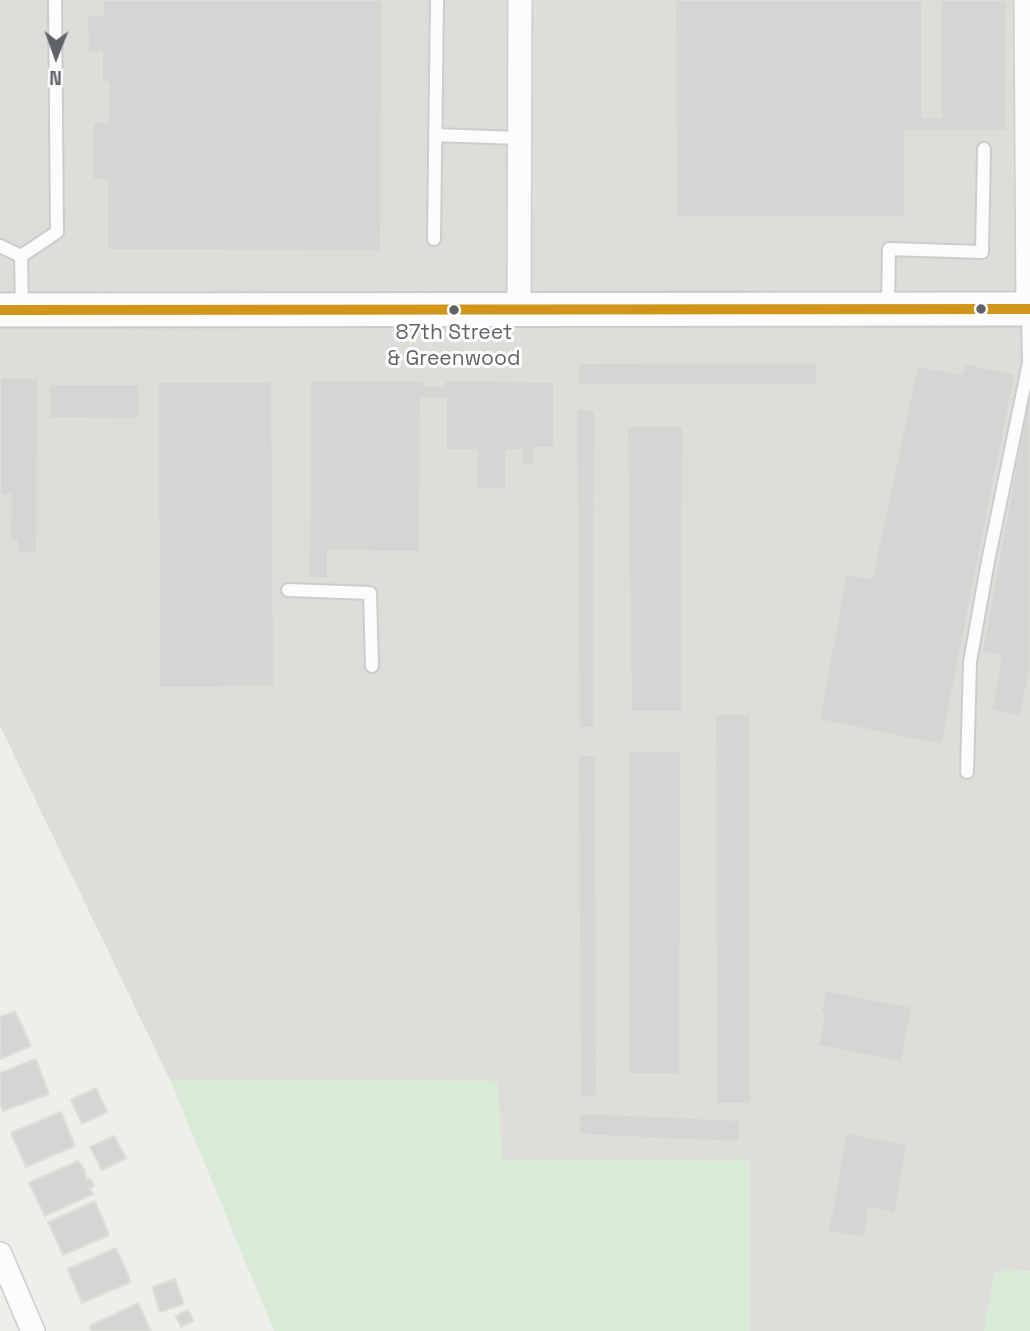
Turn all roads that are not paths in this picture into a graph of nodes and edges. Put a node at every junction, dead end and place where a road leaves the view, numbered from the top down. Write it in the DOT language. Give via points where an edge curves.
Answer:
graph roads {
  1 [pos="55,0"];
  2 [pos="437,0"];
  3 [pos="520,0"];
  4 [pos="1026,0"];
  5 [pos="435,135"];
  6 [pos="519,138"];
  7 [pos="984,149"];
  8 [pos="434,239"];
  9 [pos="0,246"];
  10 [pos="21,256"];
  11 [pos="11,310"];
  12 [pos="519,310"];
  13 [pos="888,310"];
  14 [pos="1029,310"];
  15 [pos="288,590"];
  16 [pos="372,666"];
  17 [pos="967,772"];
  18 [pos="0,1254"];
  19 [pos="33,1331"];
  1 -- 10 [label="lane" via="57,232"];
  2 -- 5 [label="lane"];
  3 -- 6 [label="street"];
  4 -- 14 [label="street"];
  5 -- 6 [label="lane"];
  5 -- 8 [label="lane"];
  6 -- 12 [label="street"];
  7 -- 13 [label="lane" via="982,252 889,248"];
  9 -- 10 [label="lane"];
  10 -- 11 [label="lane"];
  11 -- 12 [label="main road"];
  12 -- 13 [label="main road"];
  13 -- 14 [label="main road"];
  14 -- 17 [label="lane" via="1029,363 970,662"];
  15 -- 16 [label="lane" via="370,593"];
  18 -- 19 [label="street"];
}
